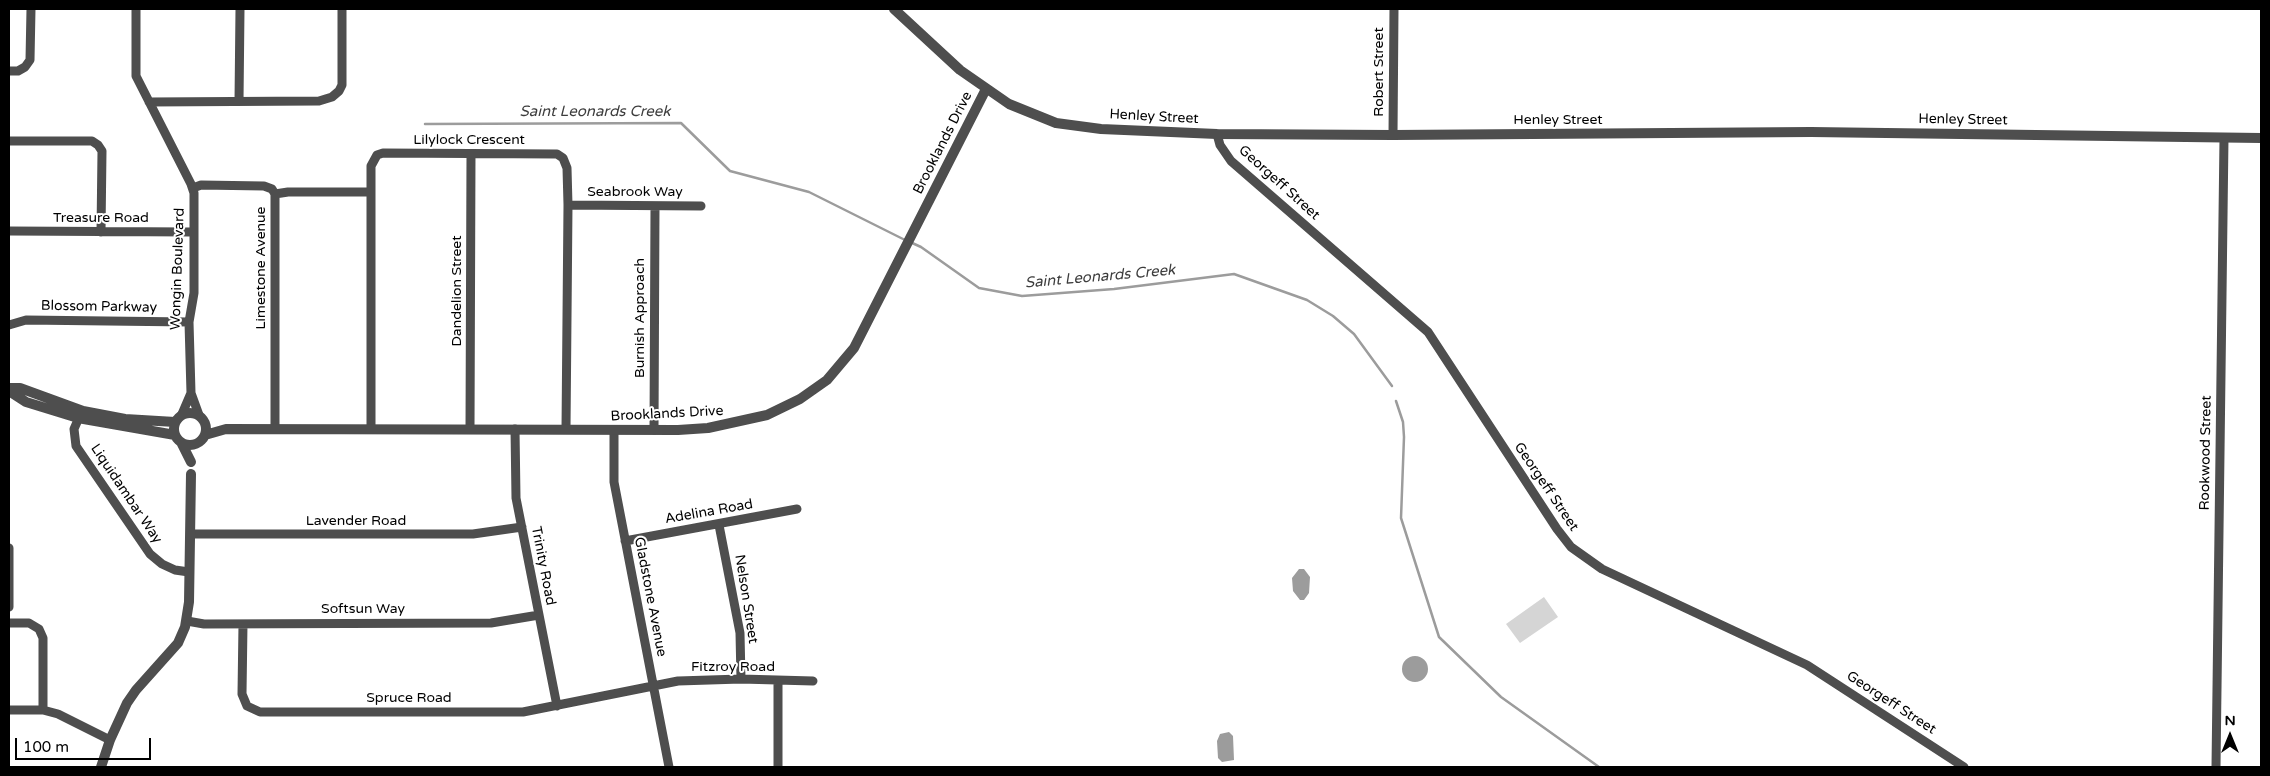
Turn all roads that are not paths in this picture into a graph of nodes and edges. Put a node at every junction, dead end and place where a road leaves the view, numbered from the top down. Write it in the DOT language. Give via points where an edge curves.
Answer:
graph roads {
  1 [pos="31,9"];
  2 [pos="136,9"];
  3 [pos="240,9"];
  4 [pos="342,9"];
  5 [pos="894,9"];
  6 [pos="1394,9"];
  7 [pos="9,71"];
  8 [pos="986,90"];
  9 [pos="239,101"];
  10 [pos="150,102"];
  11 [pos="1218,134"];
  12 [pos="1393,135"];
  13 [pos="2224,138"];
  14 [pos="2261,138"];
  15 [pos="9,142"];
  16 [pos="471,154"];
  17 [pos="193,188"];
  18 [pos="371,192"];
  19 [pos="275,194"];
  20 [pos="568,205"];
  21 [pos="654,206"];
  22 [pos="701,206"];
  23 [pos="9,231"];
  24 [pos="101,232"];
  25 [pos="193,232"];
  26 [pos="189,322"];
  27 [pos="9,325"];
  28 [pos="9,390"];
  29 [pos="191,393"];
  30 [pos="81,414"];
  31 [pos="179,418"];
  32 [pos="202,418"];
  33 [pos="371,428"];
  34 [pos="566,428"];
  35 [pos="226,429"];
  36 [pos="275,429"];
  37 [pos="470,429"];
  38 [pos="515,429"];
  39 [pos="654,430"];
  40 [pos="614,431"];
  41 [pos="202,438"];
  42 [pos="178,439"];
  43 [pos="191,462"];
  44 [pos="191,474"];
  45 [pos="797,509"];
  46 [pos="719,524"];
  47 [pos="522,527"];
  48 [pos="191,534"];
  49 [pos="625,541"];
  50 [pos="9,548"];
  51 [pos="189,572"];
  52 [pos="9,607"];
  53 [pos="539,615"];
  54 [pos="186,621"];
  55 [pos="9,623"];
  56 [pos="243,624"];
  57 [pos="741,679"];
  58 [pos="778,681"];
  59 [pos="813,681"];
  60 [pos="653,686"];
  61 [pos="557,706"];
  62 [pos="9,710"];
  63 [pos="43,710"];
  64 [pos="110,740"];
  65 [pos="101,767"];
  66 [pos="668,767"];
  67 [pos="778,767"];
  68 [pos="1964,767"];
  69 [pos="2216,767"];
  1 -- 7 [label="street" via="30,60 18,71"];
  2 -- 10 [label="street, Wongin Boulevard" via="136,76"];
  3 -- 9 [label="street"];
  4 -- 9 [label="street" via="342,85 339,91 319,101"];
  5 -- 8 [label="street, Henley Street"];
  6 -- 12 [label="street, Robert Street"];
  8 -- 11 [label="street, Henley Street" via="1009,104 1056,123"];
  8 -- 39 [label="street, Brooklands Drive" via="854,348 827,380 800,400 767,415 708,428"];
  9 -- 10 [label="street"];
  10 -- 17 [label="street, Wongin Boulevard"];
  11 -- 12 [label="street, Henley Street"];
  11 -- 68 [label="street, Georgeff Street" via="1220,145 1231,161 1428,332 1556,530 1571,547 1602,569 1807,665"];
  12 -- 13 [label="street, Henley Street" via="1811,132"];
  13 -- 14 [label="street, Henley Street"];
  13 -- 69 [label="street, Rookwood Street"];
  15 -- 24 [label="street" via="92,141 98,145 102,151"];
  16 -- 18 [label="street, Lilylock Crescent" via="383,153 371,166"];
  16 -- 20 [label="street, Lilylock Crescent" via="557,154 566,163"];
  16 -- 37 [label="street, Dandelion Street"];
  17 -- 19 [label="street, Limestone Avenue" via="201,185 264,186"];
  17 -- 25 [label="street, Wongin Boulevard"];
  18 -- 19 [label="street"];
  18 -- 33 [label="street, Lilylock Crescent"];
  19 -- 36 [label="street, Limestone Avenue"];
  20 -- 21 [label="street, Seabrook Way"];
  20 -- 34 [label="street, Lilylock Crescent"];
  21 -- 22 [label="street, Seabrook Way"];
  21 -- 39 [label="street, Burnish Approach"];
  23 -- 24 [label="street, Treasure Road"];
  24 -- 25 [label="street, Treasure Road"];
  25 -- 26 [label="street, Wongin Boulevard" via="194,293"];
  26 -- 27 [label="street, Blossom Parkway" via="26,320"];
  26 -- 29 [label="street, Wongin Boulevard"];
  28 -- 30 [label="street" via="20,388"];
  29 -- 31 [label="street, Wongin Boulevard"];
  29 -- 32 [label="street, Wongin Boulevard"];
  30 -- 31 [label="street" via="125,419"];
  30 -- 42 [label="street"];
  30 -- 51 [label="street, Liquidambar Way" via="74,428 76,446 150,554 175,570"];
  31 -- 32 [label="street" via="191,412"];
  31 -- 42 [label="street"];
  32 -- 35 [label="street, Brooklands Drive"];
  32 -- 41 [label="street"];
  33 -- 36 [label="street, Brooklands Drive"];
  33 -- 37 [label="street, Brooklands Drive"];
  34 -- 38 [label="street, Brooklands Drive"];
  34 -- 40 [label="street, Brooklands Drive"];
  35 -- 36 [label="street, Brooklands Drive"];
  35 -- 41 [label="street, Brooklands Drive"];
  37 -- 38 [label="street, Brooklands Drive"];
  38 -- 47 [label="street, Trinity Road" via="514,483"];
  39 -- 40 [label="street, Brooklands Drive"];
  40 -- 49 [label="street, Gladstone Avenue" via="614,482"];
  41 -- 42 [label="street" via="192,445"];
  41 -- 43 [label="street"];
  42 -- 43 [label="street"];
  43 -- 44 [label="street"];
  44 -- 48 [label="street"];
  45 -- 46 [label="street, Adelina Road"];
  46 -- 49 [label="street, Adelina Road"];
  46 -- 57 [label="street, Nelson Street" via="740,633"];
  47 -- 48 [label="street, Lavender Road" via="473,534"];
  47 -- 53 [label="street, Trinity Road"];
  48 -- 51 [label="street"];
  49 -- 60 [label="street, Gladstone Avenue"];
  50 -- 52 [label="street"];
  51 -- 54 [label="street"];
  53 -- 56 [label="street, Softsun Way" via="491,623"];
  53 -- 61 [label="street, Trinity Road"];
  54 -- 56 [label="street, Softsun Way"];
  54 -- 64 [label="street" via="178,642 127,703"];
  55 -- 63 [label="street" via="29,623 39,629 43,638"];
  56 -- 61 [label="street, Spruce Road" via="242,694 247,706 260,712 523,712"];
  57 -- 58 [label="street, Fitzroy Road"];
  57 -- 60 [label="street, Fitzroy Road" via="678,681"];
  58 -- 59 [label="street, Fitzroy Road"];
  58 -- 67 [label="street"];
  60 -- 61 [label="street, Spruce Road"];
  60 -- 66 [label="street, Gladstone Avenue"];
  62 -- 63 [label="street"];
  63 -- 64 [label="street"];
  64 -- 65 [label="street"];
}
